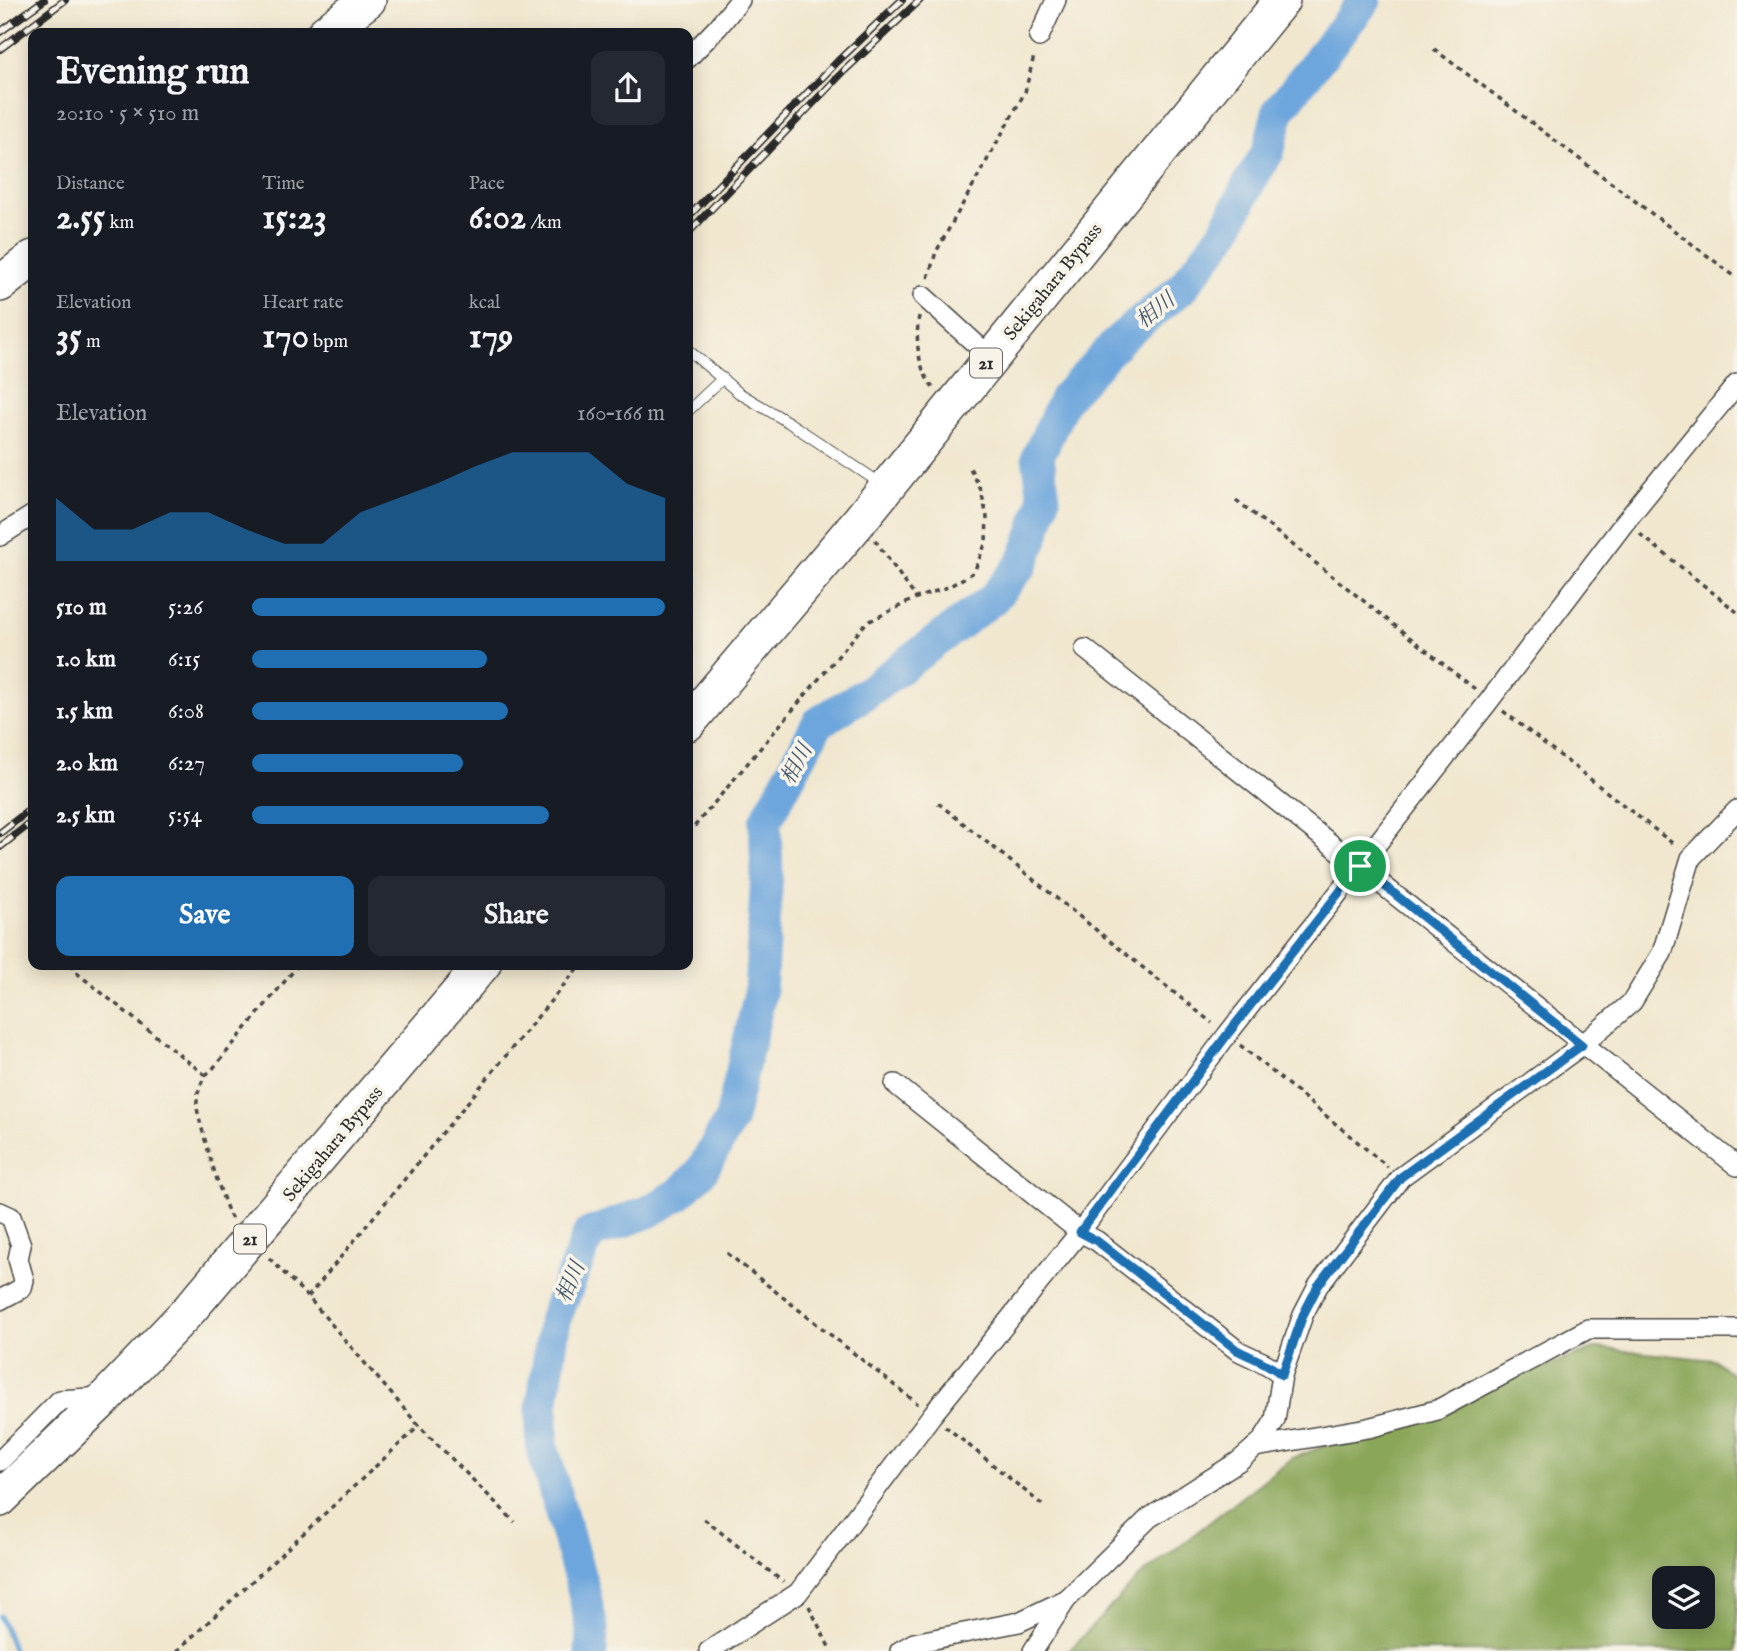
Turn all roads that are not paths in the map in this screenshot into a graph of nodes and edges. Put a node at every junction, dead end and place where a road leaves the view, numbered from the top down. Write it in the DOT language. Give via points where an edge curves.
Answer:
graph roads {
  1 [pos="368,0"];
  2 [pos="740,0"];
  3 [pos="1056,0"];
  4 [pos="1282,0"];
  5 [pos="332,28"];
  6 [pos="1039,37"];
  7 [pos="693,53"];
  8 [pos="28,262"];
  9 [pos="0,284"];
  10 [pos="923,296"];
  11 [pos="693,354"];
  12 [pos="990,357"];
  13 [pos="723,378"];
  14 [pos="1737,384"];
  15 [pos="693,406"];
  16 [pos="886,488"];
  17 [pos="28,518"];
  18 [pos="0,536"];
  19 [pos="1085,649"];
  20 [pos="693,717"];
  21 [pos="1737,810"];
  22 [pos="1360,866"];
  23 [pos="479,970"];
  24 [pos="1582,1045"];
  25 [pos="895,1084"];
  26 [pos="1737,1166"];
  27 [pos="0,1212"];
  28 [pos="1080,1232"];
  29 [pos="0,1300"];
  30 [pos="1737,1329"];
  31 [pos="1282,1375"];
  32 [pos="106,1396"];
  33 [pos="1255,1447"];
  34 [pos="0,1461"];
  35 [pos="0,1499"];
  36 [pos="1066,1600"];
  37 [pos="709,1651"];
  38 [pos="900,1651"];
  39 [pos="1033,1651"];
  1 -- 5 [label="highway"];
  2 -- 7 [label="street"];
  3 -- 6 [label="street"];
  4 -- 12 [label="highway, Sekigahara Bypass / 21"];
  8 -- 9 [label="highway"];
  10 -- 12 [label="street"];
  11 -- 13 [label="lane"];
  12 -- 16 [label="highway, Sekigahara Bypass / 21"];
  13 -- 15 [label="lane"];
  13 -- 16 [label="lane"];
  14 -- 22 [label="street"];
  16 -- 20 [label="highway, Sekigahara Bypass / 21"];
  17 -- 18 [label="street"];
  19 -- 22 [label="street"];
  21 -- 24 [label="street" via="1692,858 1662,953 1632,1002"];
  22 -- 24 [label="street"];
  22 -- 28 [label="street"];
  23 -- 32 [label="highway, Sekigahara Bypass / 21" via="190,1309"];
  24 -- 26 [label="street"];
  24 -- 31 [label="street" via="1401,1177 1318,1286"];
  25 -- 28 [label="street"];
  27 -- 29 [label="street" via="11,1217 22,1245 18,1259 24,1280 23,1288"];
  28 -- 31 [label="street" via="1237,1350 1268,1363"];
  28 -- 37 [label="street" via="932,1415 799,1594"];
  30 -- 33 [label="street" via="1588,1329 1437,1410 1368,1428"];
  31 -- 33 [label="street" via="1275,1420"];
  32 -- 34 [label="street" via="61,1400"];
  32 -- 35 [label="highway, Sekigahara Bypass / 21"];
  33 -- 36 [label="street" via="1149,1518"];
  36 -- 38 [label="street" via="1019,1622 914,1643"];
  36 -- 39 [label="street"];
}
